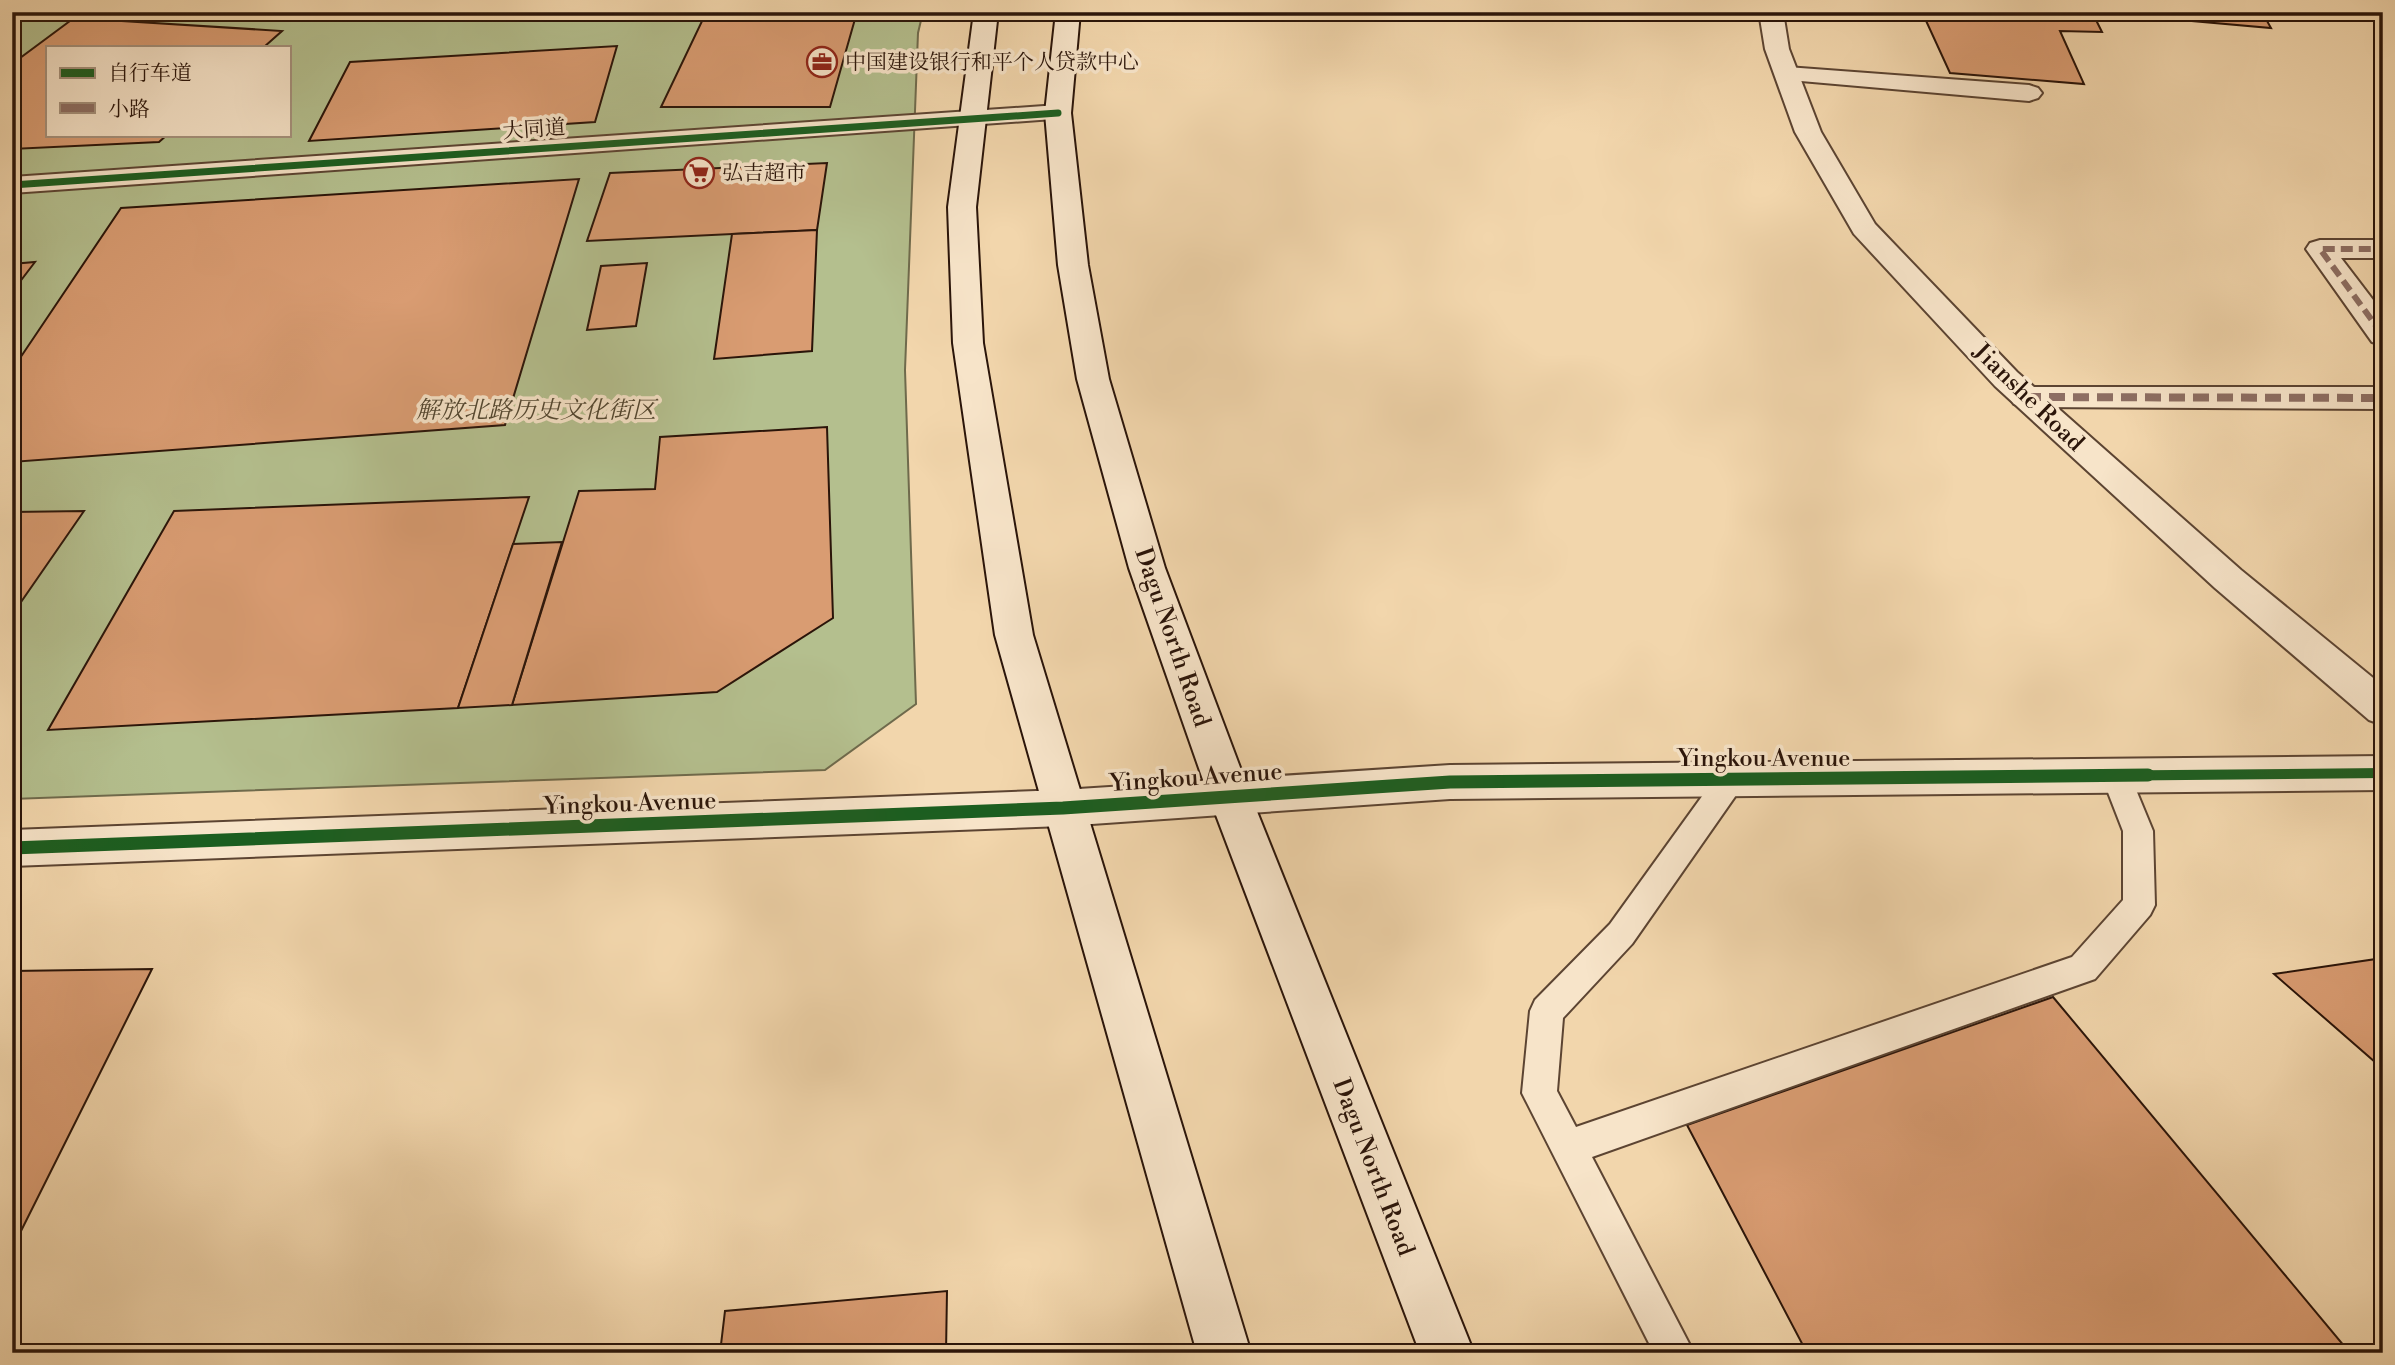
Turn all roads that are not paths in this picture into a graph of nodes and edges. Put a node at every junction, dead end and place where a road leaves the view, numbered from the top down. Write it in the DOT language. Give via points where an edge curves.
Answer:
graph roads {
  1 [pos="986,12"];
  2 [pos="1068,12"];
  3 [pos="1771,12"];
  4 [pos="1787,74"];
  5 [pos="2029,93"];
  6 [pos="1058,113"];
  7 [pos="972,119"];
  8 [pos="12,185"];
  9 [pos="2383,249"];
  10 [pos="2383,335"];
  11 [pos="2025,397"];
  12 [pos="2383,398"];
  13 [pos="2383,709"];
  14 [pos="2383,774"];
  15 [pos="2117,777"];
  16 [pos="1731,779"];
  17 [pos="1229,794"];
  18 [pos="1063,808"];
  19 [pos="12,848"];
  20 [pos="1567,1147"];
  21 [pos="1224,1353"];
  22 [pos="1447,1353"];
  23 [pos="1675,1353"];
  1 -- 7 [label="street"];
  2 -- 6 [label="street, Dagu North Road"];
  3 -- 4 [label="street, Jianshe Road"];
  4 -- 5 [label="street"];
  4 -- 11 [label="street, Jianshe Road" via="1808,132 1864,228"];
  6 -- 7 [label="street, 大同道"];
  6 -- 17 [label="street, Dagu North Road" via="1073,265 1093,379 1147,568"];
  7 -- 8 [label="street, 大同道"];
  7 -- 18 [label="street" via="962,207 968,343 1014,635"];
  9 -- 10 [label="street" via="2320,249"];
  11 -- 12 [label="street"];
  11 -- 13 [label="street, Jianshe Road" via="2228,579"];
  14 -- 15 [label="street, Yingkou Avenue"];
  15 -- 16 [label="street, Yingkou Avenue"];
  15 -- 20 [label="lane" via="2138,831 2139,905 2083,968"];
  16 -- 17 [label="street, Yingkou Avenue" via="1450,782"];
  16 -- 20 [label="lane" via="1622,934 1547,1011 1539,1093"];
  17 -- 18 [label="street, Yingkou Avenue"];
  17 -- 22 [label="street, Dagu North Road"];
  18 -- 19 [label="street, Yingkou Avenue"];
  18 -- 21 [label="street"];
  20 -- 23 [label="lane"];
}
